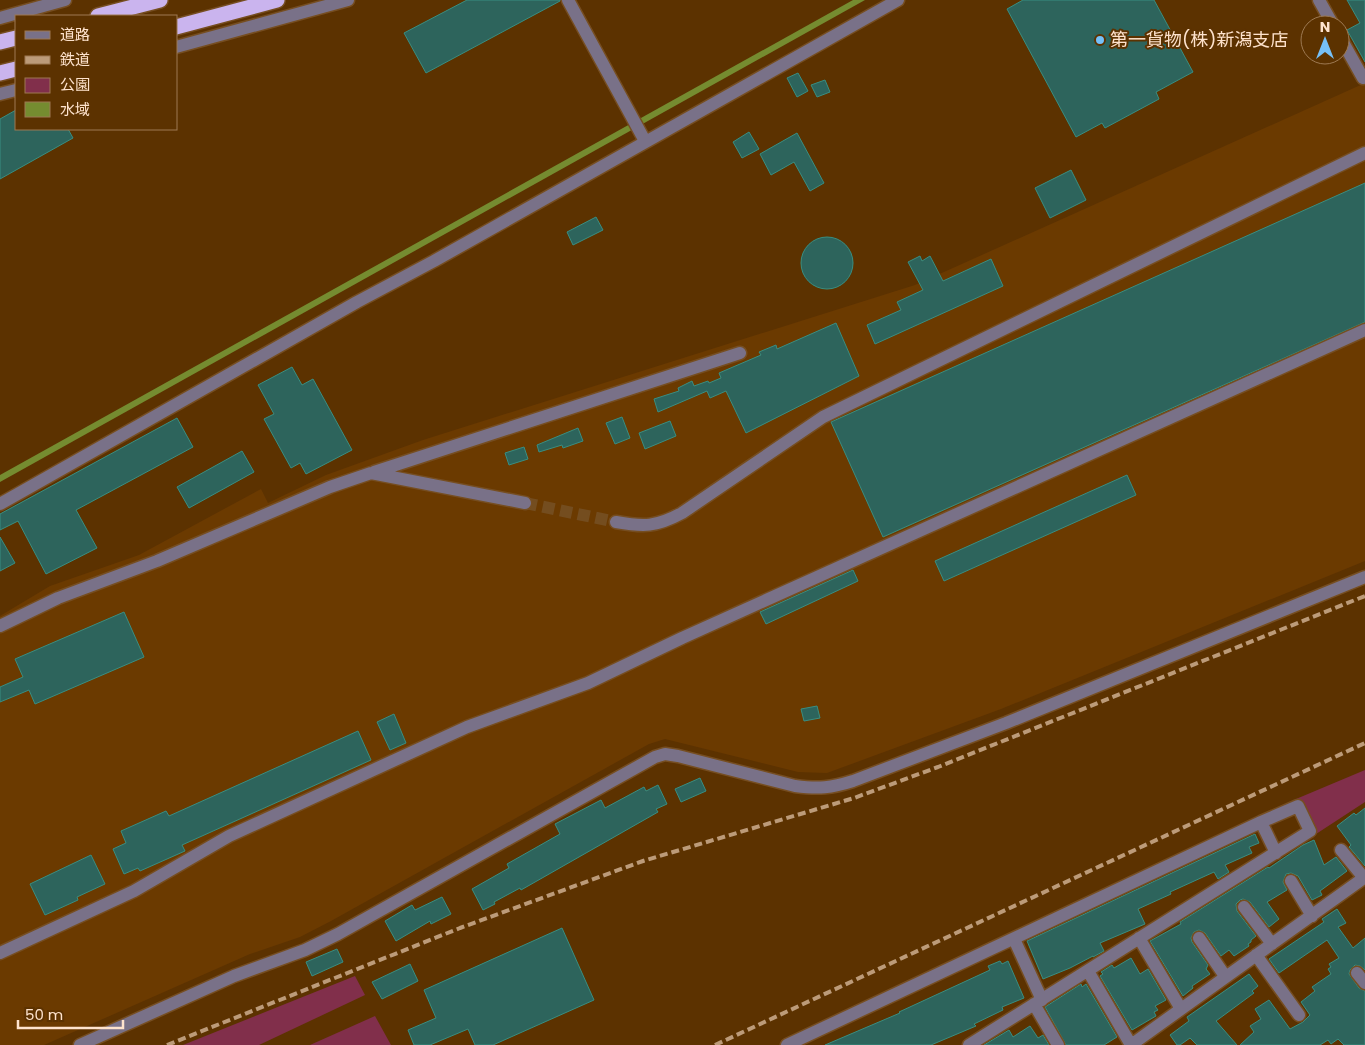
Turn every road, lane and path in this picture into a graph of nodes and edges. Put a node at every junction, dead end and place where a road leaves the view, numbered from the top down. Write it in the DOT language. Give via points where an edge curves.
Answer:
graph roads {
  1 [pos="65,0"];
  2 [pos="160,0"];
  3 [pos="277,0"];
  4 [pos="348,0"];
  5 [pos="568,0"];
  6 [pos="898,0"];
  7 [pos="1319,0"];
  8 [pos="102,15"];
  9 [pos="1327,15"];
  10 [pos="0,18"];
  11 [pos="178,26"];
  12 [pos="15,38"];
  13 [pos="0,42"];
  14 [pos="178,46"];
  15 [pos="1350,55"];
  16 [pos="15,69"];
  17 [pos="0,73"];
  18 [pos="1363,78"];
  19 [pos="15,90"];
  20 [pos="0,94"];
  21 [pos="645,141"];
  22 [pos="1365,153"];
  23 [pos="1365,330"];
  24 [pos="740,353"];
  25 [pos="371,473"];
  26 [pos="525,503"];
  27 [pos="0,504"];
  28 [pos="616,522"];
  29 [pos="1365,577"];
  30 [pos="0,626"];
  31 [pos="1261,822"];
  32 [pos="1341,850"];
  33 [pos="1276,853"];
  34 [pos="1364,877"];
  35 [pos="1291,881"];
  36 [pos="1244,907"];
  37 [pos="1312,916"];
  38 [pos="1139,938"];
  39 [pos="1199,938"];
  40 [pos="1014,939"];
  41 [pos="1272,944"];
  42 [pos="0,953"];
  43 [pos="1256,955"];
  44 [pos="1088,971"];
  45 [pos="1357,973"];
  46 [pos="1225,976"];
  47 [pos="1365,984"];
  48 [pos="1038,1002"];
  49 [pos="1181,1009"];
  50 [pos="1299,1015"];
  51 [pos="80,1045"];
  52 [pos="787,1045"];
  53 [pos="969,1045"];
  54 [pos="1058,1045"];
  55 [pos="1131,1045"];
  1 -- 10 [label="street"];
  2 -- 8 [label="highway"];
  3 -- 11 [label="highway"];
  4 -- 14 [label="street"];
  5 -- 21 [label="street"];
  6 -- 21 [label="street"];
  7 -- 9 [label="street"];
  12 -- 13 [label="highway"];
  15 -- 18 [label="street"];
  16 -- 17 [label="highway"];
  19 -- 20 [label="street"];
  21 -- 27 [label="street"];
  22 -- 28 [label="street" via="823,417 669,520 641,526"];
  23 -- 42 [label="street" via="682,638 588,684 467,727 229,836 134,891"];
  24 -- 25 [label="street"];
  25 -- 26 [label="street"];
  25 -- 30 [label="street" via="58,598"];
  29 -- 51 [label="street" via="1006,723 830,788 795,786 678,756 666,754 655,757 338,934 234,976"];
  31 -- 33 [label="street"];
  31 -- 33 [label="street" via="1298,806 1310,831"];
  31 -- 40 [label="street"];
  32 -- 34 [label="street"];
  33 -- 38 [label="street"];
  34 -- 37 [label="street"];
  35 -- 37 [label="street"];
  36 -- 41 [label="street"];
  37 -- 41 [label="street"];
  38 -- 44 [label="street"];
  38 -- 49 [label="street"];
  39 -- 46 [label="street"];
  40 -- 48 [label="street"];
  40 -- 52 [label="street"];
  41 -- 43 [label="street"];
  43 -- 46 [label="street"];
  43 -- 50 [label="street"];
  44 -- 48 [label="street"];
  44 -- 55 [label="street"];
  45 -- 47 [label="street"];
  46 -- 49 [label="street"];
  48 -- 53 [label="street"];
  48 -- 54 [label="street"];
  49 -- 55 [label="street"];
}
